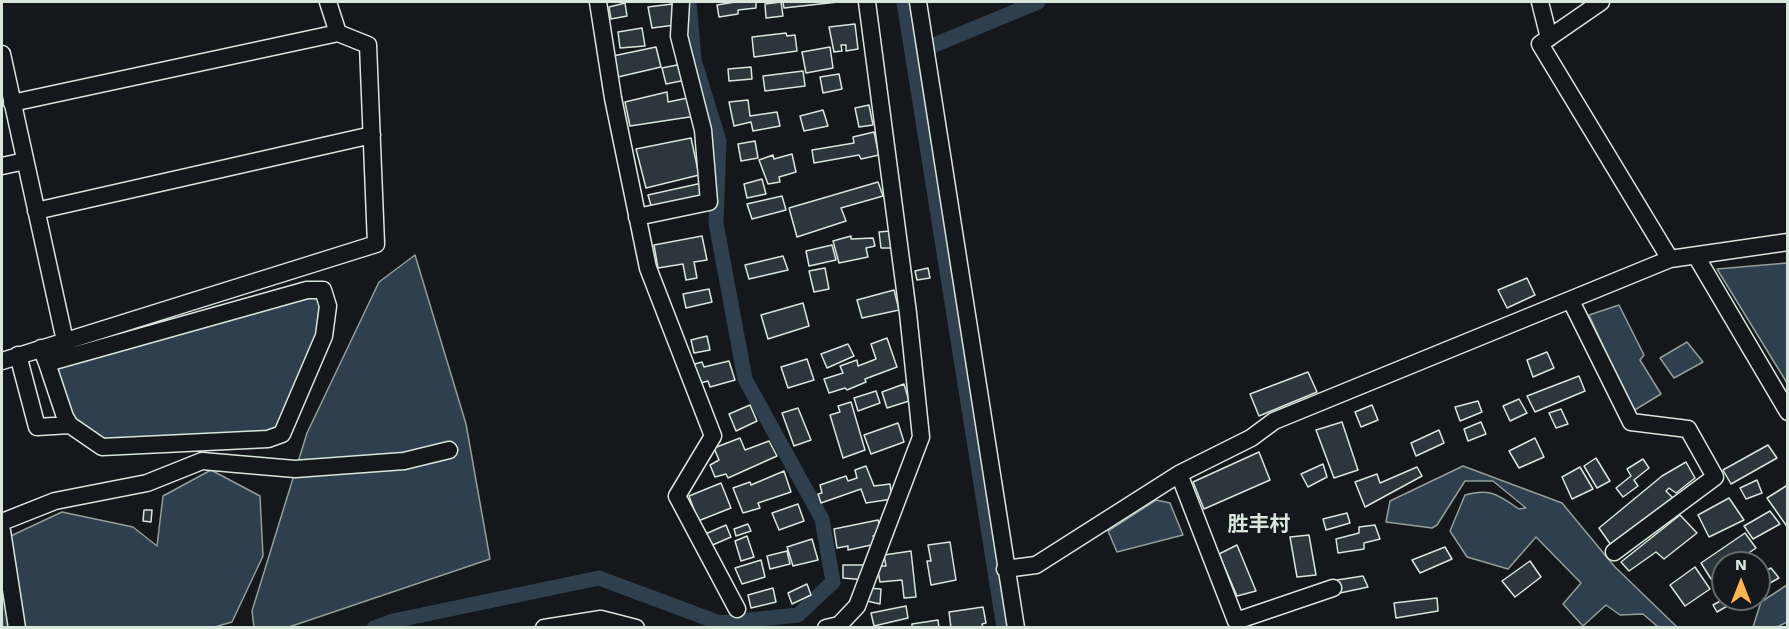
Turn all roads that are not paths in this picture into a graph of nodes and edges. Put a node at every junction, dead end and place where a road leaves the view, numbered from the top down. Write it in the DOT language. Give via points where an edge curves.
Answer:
graph roads {
  1 [pos="328,2"];
  2 [pos="598,2"];
  3 [pos="681,2"];
  4 [pos="867,2"];
  5 [pos="918,2"];
  6 [pos="1540,2"];
  7 [pos="1601,2"];
  8 [pos="338,33"];
  9 [pos="1549,38"];
  10 [pos="2,54"];
  11 [pos="12,104"];
  12 [pos="372,135"];
  13 [pos="25,160"];
  14 [pos="2,166"];
  15 [pos="36,211"];
  16 [pos="637,217"];
  17 [pos="1788,242"];
  18 [pos="1696,256"];
  19 [pos="1670,259"];
  20 [pos="1571,301"];
  21 [pos="65,341"];
  22 [pos="18,355"];
  23 [pos="44,355"];
  24 [pos="2,361"];
  25 [pos="1788,412"];
  26 [pos="70,425"];
  27 [pos="449,450"];
  28 [pos="1179,474"];
  29 [pos="2,522"];
  30 [pos="2,531"];
  31 [pos="1614,552"];
  32 [pos="1005,569"];
  33 [pos="1333,588"];
  34 [pos="737,609"];
  35 [pos="17,627"];
  36 [pos="544,627"];
  37 [pos="636,627"];
  38 [pos="826,627"];
  39 [pos="1016,627"];
  1 -- 8 [label="street"];
  2 -- 16 [label="street"];
  3 -- 16 [label="street" via="679,36 703,130 709,202"];
  4 -- 38 [label="street" via="921,437 857,606 839,625"];
  5 -- 32 [label="street"];
  6 -- 9 [label="street"];
  7 -- 9 [label="street"];
  8 -- 11 [label="street"];
  8 -- 12 [label="street" via="369,45"];
  9 -- 19 [label="street" via="1540,44"];
  10 -- 11 [label="street"];
  11 -- 13 [label="street"];
  12 -- 15 [label="street"];
  12 -- 21 [label="street" via="376,243"];
  13 -- 14 [label="street"];
  13 -- 15 [label="street"];
  15 -- 21 [label="street"];
  16 -- 34 [label="street" via="648,268 713,436 677,496"];
  17 -- 18 [label="street"];
  18 -- 19 [label="street"];
  18 -- 25 [label="street"];
  19 -- 20 [label="street"];
  20 -- 28 [label="street" via="1274,421 1251,438"];
  20 -- 31 [label="street" via="1631,422 1688,429 1715,477"];
  21 -- 23 [label="street"];
  22 -- 23 [label="street"];
  22 -- 24 [label="street"];
  22 -- 26 [label="street" via="37,427"];
  23 -- 26 [label="street"];
  23 -- 26 [label="street" via="307,290 323,290 328,306 324,336 282,434 268,439 102,447"];
  27 -- 29 [label="street" via="404,461 296,469 202,461 147,483 55,501"];
  28 -- 32 [label="street" via="1036,565"];
  28 -- 33 [label="street" via="1236,621"];
  30 -- 35 [label="street"];
  32 -- 39 [label="street"];
  36 -- 37 [label="street" via="601,619"];
}
